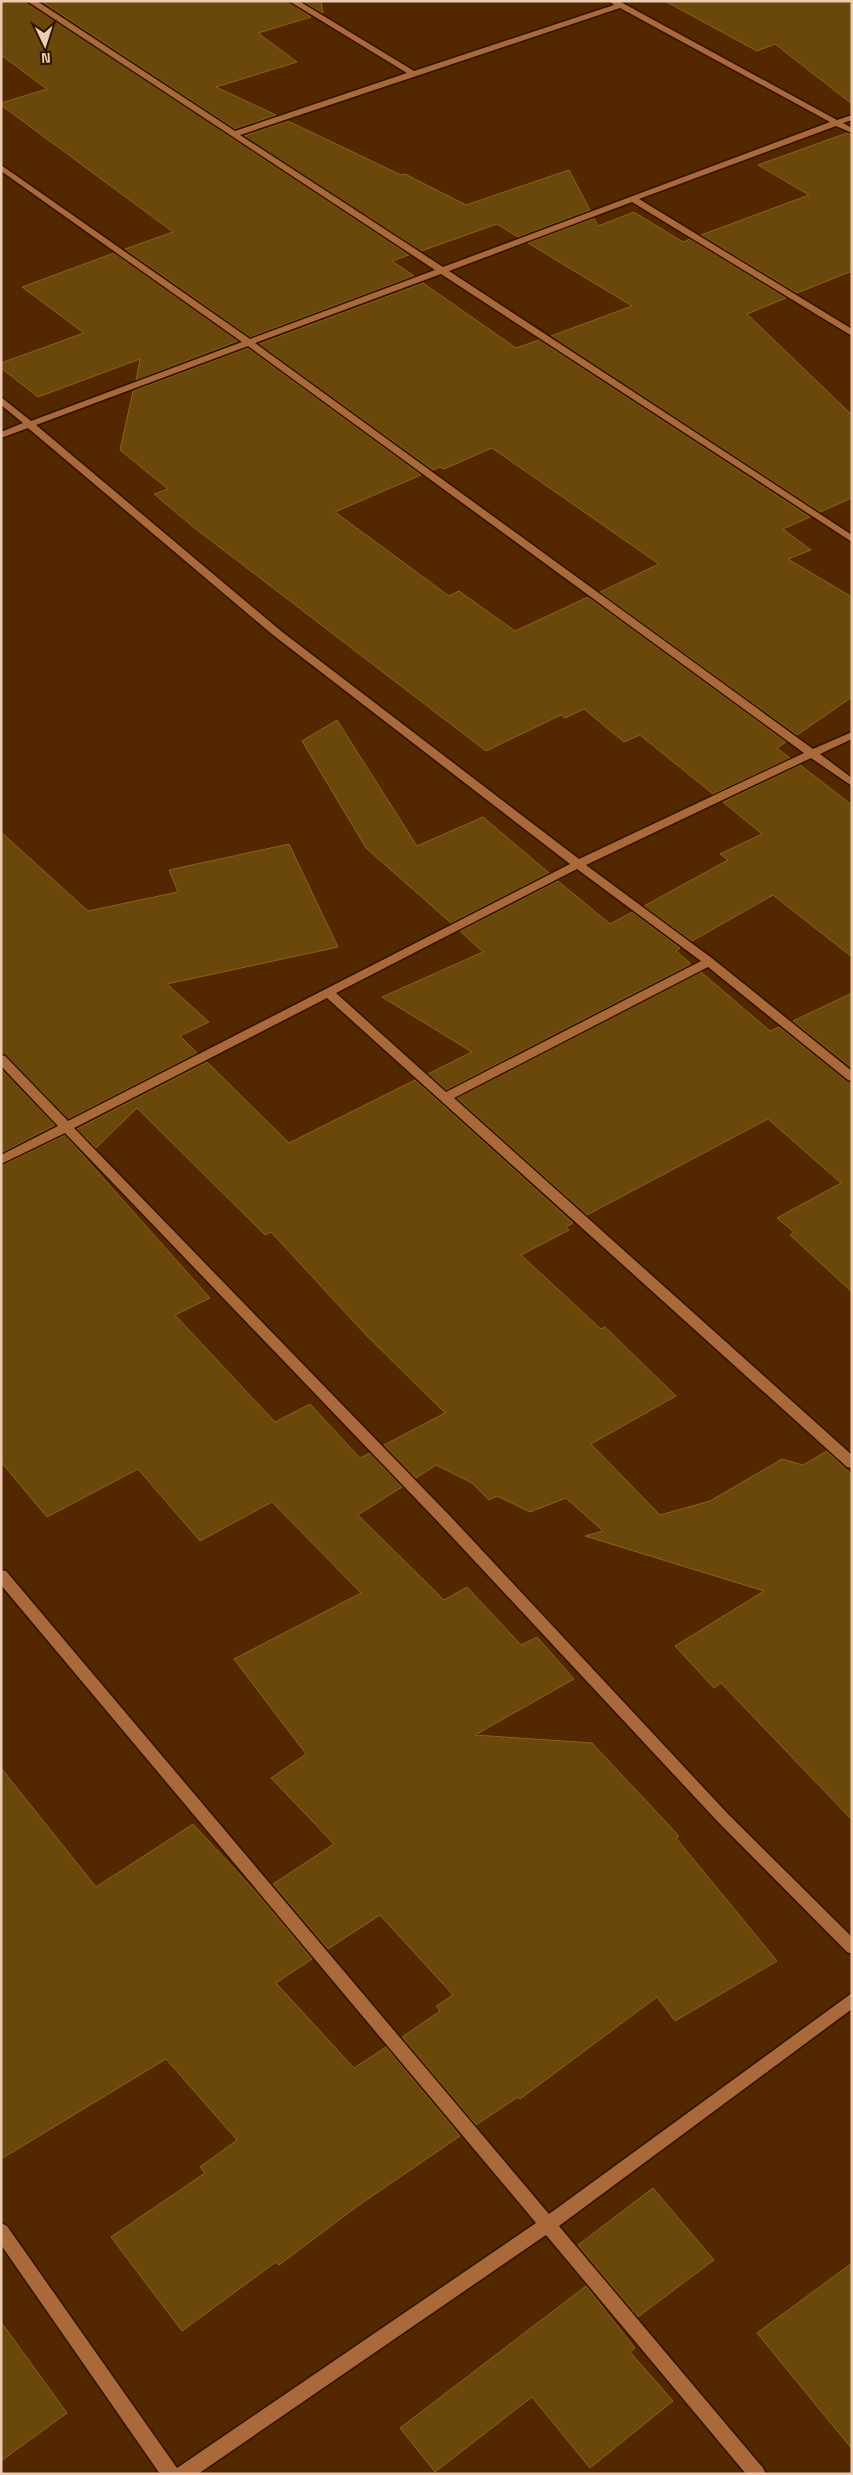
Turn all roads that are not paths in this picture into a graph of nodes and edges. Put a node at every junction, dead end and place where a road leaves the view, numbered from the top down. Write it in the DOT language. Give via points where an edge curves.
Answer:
graph roads {
  1 [pos="31,1"];
  2 [pos="293,1"];
  3 [pos="617,3"];
  4 [pos="412,73"];
  5 [pos="852,117"];
  6 [pos="836,123"];
  7 [pos="852,131"];
  8 [pos="234,134"];
  9 [pos="1,166"];
  10 [pos="634,200"];
  11 [pos="441,270"];
  12 [pos="852,333"];
  13 [pos="248,342"];
  14 [pos="1,400"];
  15 [pos="31,424"];
  16 [pos="1,435"];
  17 [pos="852,540"];
  18 [pos="852,735"];
  19 [pos="811,754"];
  20 [pos="852,783"];
  21 [pos="578,864"];
  22 [pos="710,962"];
  23 [pos="328,992"];
  24 [pos="1,1059"];
  25 [pos="852,1077"];
  26 [pos="444,1098"];
  27 [pos="68,1127"];
  28 [pos="1,1160"];
  29 [pos="852,1463"];
  30 [pos="1,1574"];
  31 [pos="852,1947"];
  32 [pos="852,2000"];
  33 [pos="547,2225"];
  34 [pos="1,2231"];
  35 [pos="171,2474"];
  36 [pos="183,2474"];
  37 [pos="758,2474"];
  1 -- 8 [label="street"];
  2 -- 4 [label="street"];
  3 -- 4 [label="street"];
  3 -- 6 [label="street"];
  4 -- 8 [label="street"];
  5 -- 6 [label="street"];
  6 -- 7 [label="street"];
  6 -- 10 [label="street"];
  8 -- 11 [label="street"];
  9 -- 13 [label="street"];
  10 -- 11 [label="street"];
  10 -- 12 [label="street"];
  11 -- 13 [label="street"];
  11 -- 17 [label="street"];
  13 -- 15 [label="street"];
  13 -- 19 [label="street"];
  14 -- 15 [label="street"];
  15 -- 16 [label="street"];
  15 -- 21 [label="street" via="277,633"];
  18 -- 19 [label="street"];
  19 -- 20 [label="street"];
  19 -- 21 [label="street"];
  21 -- 22 [label="street"];
  21 -- 23 [label="street"];
  22 -- 25 [label="street"];
  22 -- 26 [label="street"];
  23 -- 26 [label="street"];
  23 -- 27 [label="street"];
  24 -- 27 [label="street"];
  26 -- 29 [label="street"];
  27 -- 28 [label="street"];
  27 -- 31 [label="street" via="446,1521 724,1819"];
  30 -- 33 [label="street"];
  32 -- 33 [label="street"];
  33 -- 36 [label="street"];
  33 -- 37 [label="street"];
  34 -- 35 [label="street"];
}
